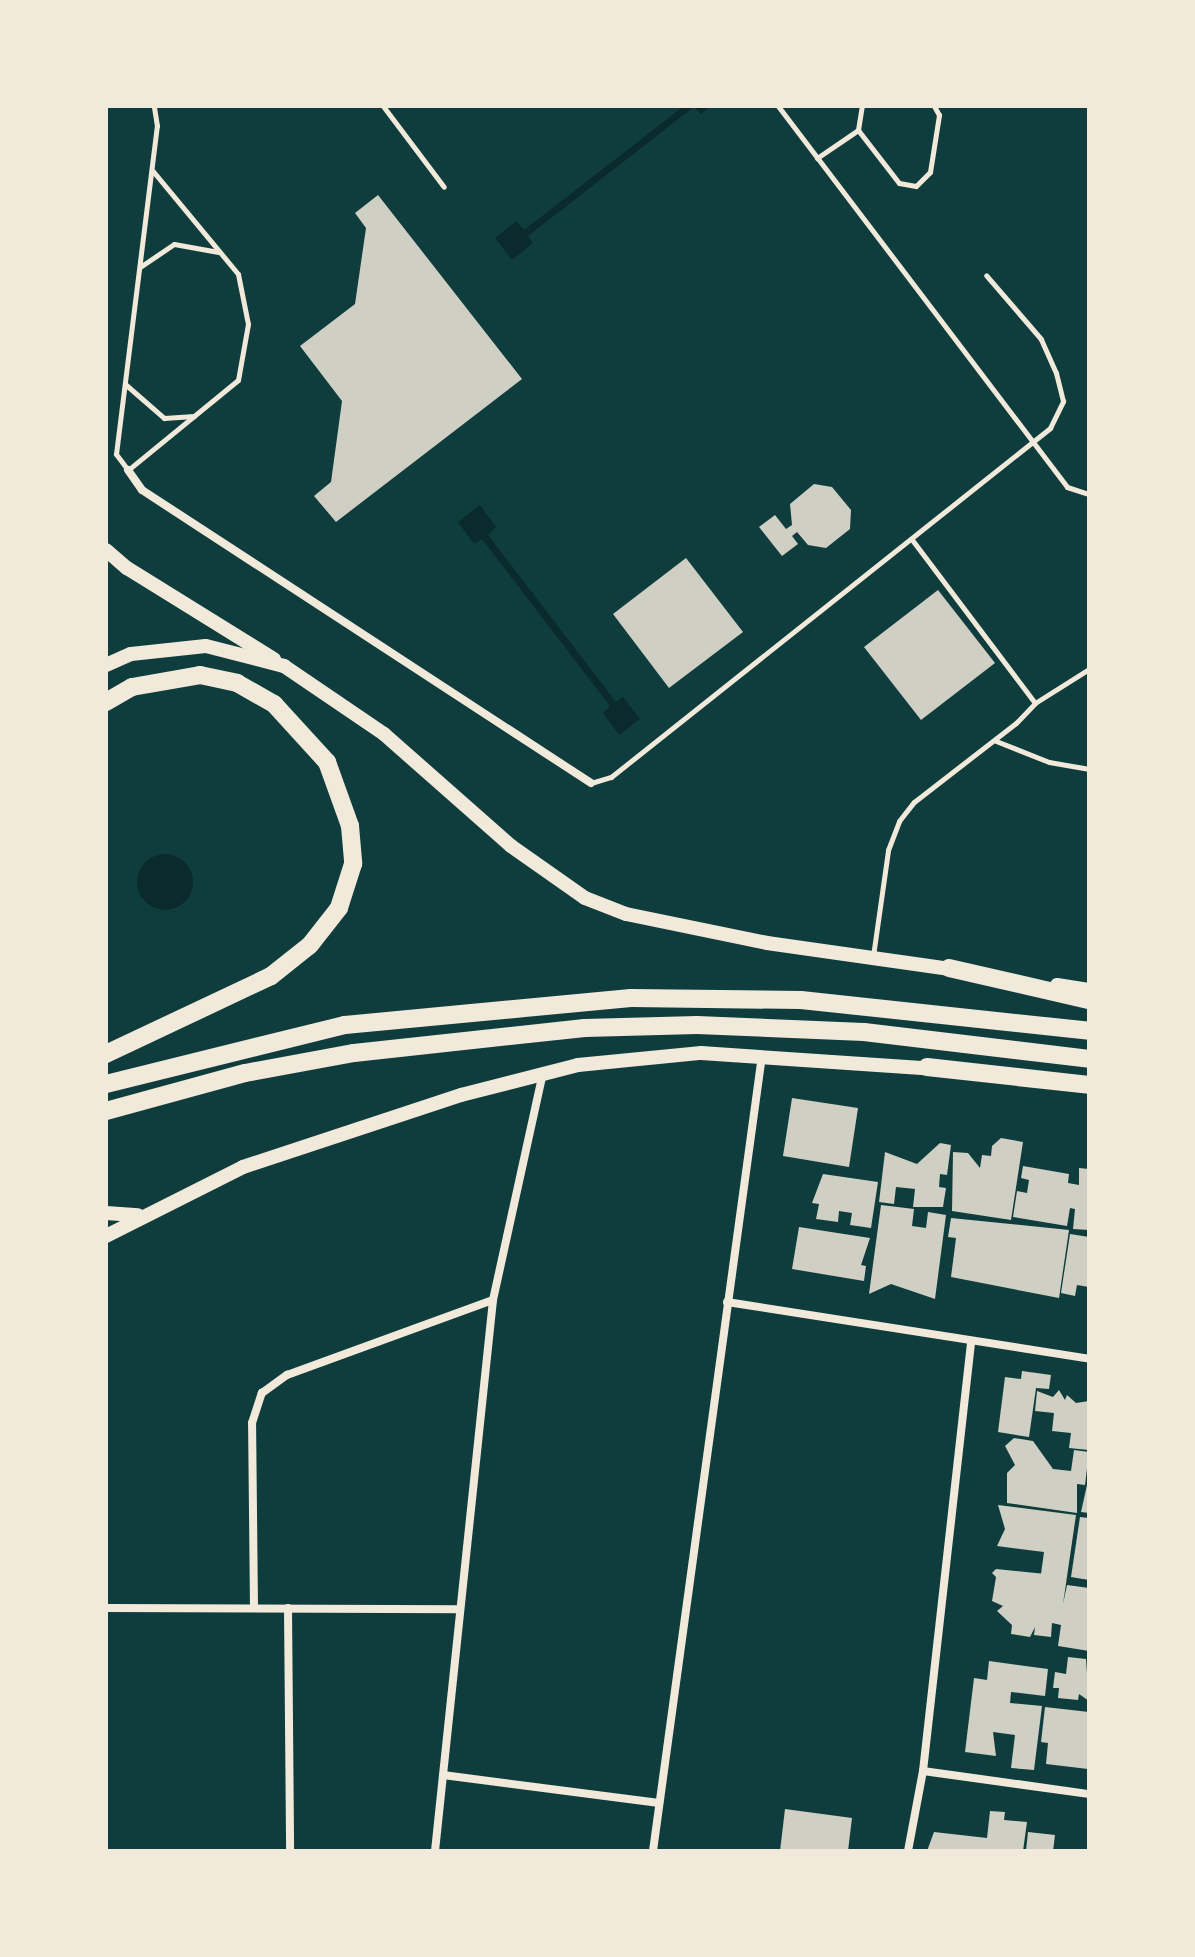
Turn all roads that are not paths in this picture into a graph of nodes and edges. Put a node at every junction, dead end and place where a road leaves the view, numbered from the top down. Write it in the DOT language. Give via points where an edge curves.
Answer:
graph roads {
  1 [pos="154,106"];
  2 [pos="383,106"];
  3 [pos="778,106"];
  4 [pos="862,106"];
  5 [pos="934,106"];
  6 [pos="858,130"];
  7 [pos="817,158"];
  8 [pos="152,170"];
  9 [pos="444,187"];
  10 [pos="219,253"];
  11 [pos="139,267"];
  12 [pos="986,275"];
  13 [pos="125,384"];
  14 [pos="195,416"];
  15 [pos="1034,444"];
  16 [pos="128,470"];
  17 [pos="1089,494"];
  18 [pos="912,540"];
  19 [pos="106,550"];
  20 [pos="106,665"];
  21 [pos="284,666"];
  22 [pos="1089,669"];
  23 [pos="106,702"];
  24 [pos="1035,703"];
  25 [pos="995,740"];
  26 [pos="1089,769"];
  27 [pos="591,783"];
  28 [pos="872,957"];
  29 [pos="949,968"];
  30 [pos="1089,990"];
  31 [pos="1089,1000"];
  32 [pos="1089,1031"];
  33 [pos="106,1054"];
  34 [pos="762,1054"];
  35 [pos="1089,1059"];
  36 [pos="927,1067"];
  37 [pos="543,1073"];
  38 [pos="106,1084"];
  39 [pos="1089,1085"];
  40 [pos="1089,1094"];
  41 [pos="106,1111"];
  42 [pos="106,1213"];
  43 [pos="138,1216"];
  44 [pos="106,1236"];
  45 [pos="493,1300"];
  46 [pos="727,1302"];
  47 [pos="971,1341"];
  48 [pos="1089,1359"];
  49 [pos="106,1608"];
  50 [pos="254,1608"];
  51 [pos="288,1608"];
  52 [pos="460,1609"];
  53 [pos="923,1771"];
  54 [pos="443,1775"];
  55 [pos="1089,1794"];
  56 [pos="659,1803"];
  57 [pos="290,1851"];
  58 [pos="435,1851"];
  59 [pos="653,1851"];
  60 [pos="908,1851"];
  1 -- 8 [label="lane"];
  2 -- 9 [label="lane"];
  3 -- 7 [label="lane"];
  4 -- 6 [label="lane"];
  5 -- 6 [label="lane" via="936,146 930,172 916,186 899,183"];
  6 -- 7 [label="lane"];
  7 -- 15 [label="lane"];
  8 -- 10 [label="lane"];
  8 -- 11 [label="lane"];
  10 -- 11 [label="lane" via="174,244"];
  10 -- 14 [label="lane" via="238,274 248,324 238,380"];
  11 -- 13 [label="lane"];
  12 -- 15 [label="lane" via="1041,339 1056,373 1061,414"];
  13 -- 14 [label="lane" via="164,418"];
  13 -- 16 [label="lane" via="116,454"];
  14 -- 16 [label="lane"];
  15 -- 17 [label="lane" via="1067,487"];
  15 -- 18 [label="lane"];
  16 -- 27 [label="street" via="142,490"];
  18 -- 24 [label="lane"];
  18 -- 27 [label="lane" via="611,777"];
  19 -- 21 [label="main road"];
  20 -- 21 [label="main road" via="131,654 206,646"];
  21 -- 28 [label="main road" via="384,734 511,846 585,898 689,930"];
  22 -- 24 [label="lane"];
  23 -- 33 [label="highway" via="132,687 200,675 237,683 274,704 305,733 332,772 350,826 353,864 339,908 310,945 271,976"];
  24 -- 25 [label="lane"];
  25 -- 26 [label="lane" via="1049,762"];
  25 -- 28 [label="lane" via="914,802 899,821 888,850"];
  28 -- 29 [label="main road"];
  29 -- 30 [label="main road"];
  29 -- 31 [label="highway"];
  32 -- 38 [label="highway" via="801,1000 631,998 345,1025"];
  34 -- 36 [label="main road"];
  34 -- 37 [label="main road" via="638,1056"];
  34 -- 46 [label="street"];
  35 -- 41 [label="highway" via="864,1032 697,1025 585,1028 354,1053 245,1073"];
  36 -- 39 [label="highway"];
  36 -- 40 [label="main road"];
  37 -- 43 [label="main road" via="257,1162"];
  37 -- 45 [label="street"];
  42 -- 43 [label="main road"];
  43 -- 44 [label="main road"];
  45 -- 50 [label="street" via="287,1375 262,1393 252,1423"];
  45 -- 52 [label="street"];
  46 -- 47 [label="street"];
  46 -- 56 [label="street"];
  47 -- 48 [label="street"];
  47 -- 53 [label="street"];
  49 -- 50 [label="street"];
  50 -- 51 [label="street"];
  51 -- 52 [label="street"];
  51 -- 57 [label="street"];
  52 -- 54 [label="street"];
  53 -- 55 [label="street"];
  53 -- 60 [label="street"];
  54 -- 56 [label="street"];
  54 -- 58 [label="street"];
  56 -- 59 [label="street"];
}
